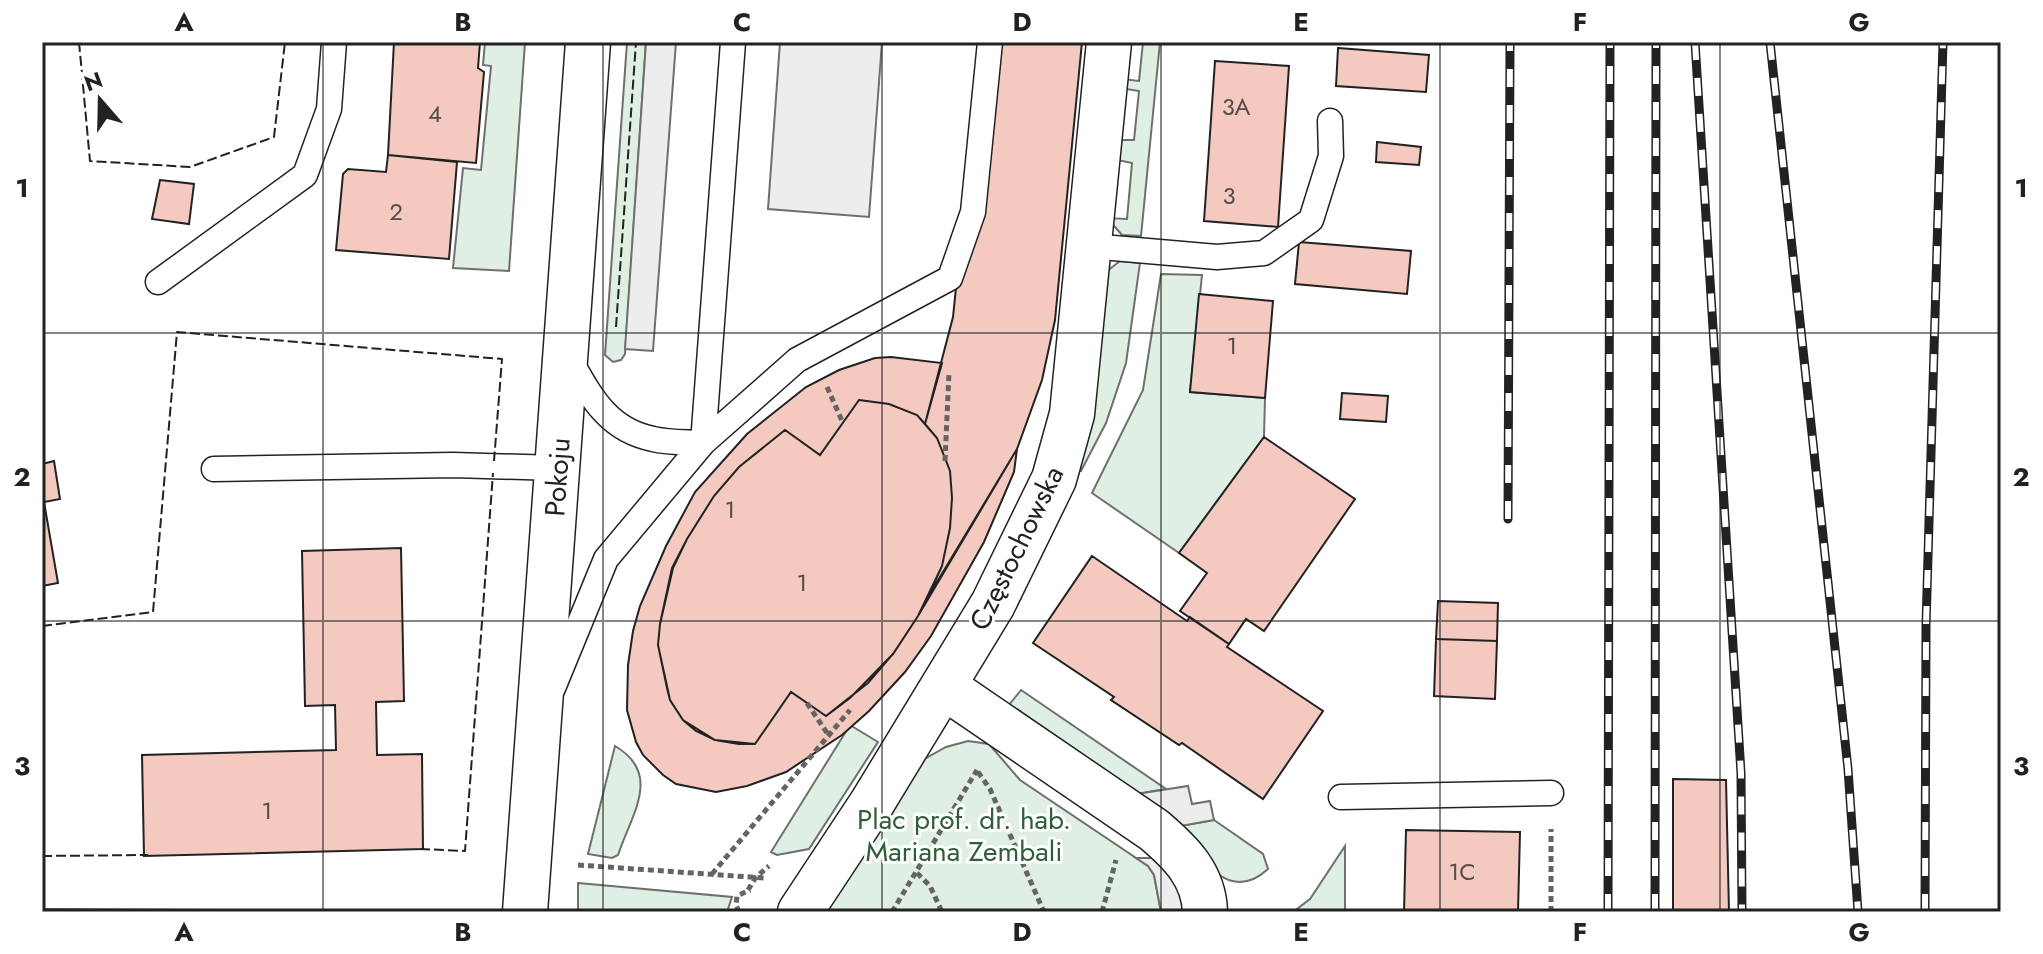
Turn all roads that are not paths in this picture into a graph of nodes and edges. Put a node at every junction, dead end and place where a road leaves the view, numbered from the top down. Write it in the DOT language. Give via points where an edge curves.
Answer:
graph roads {
  1 [pos="334,42"];
  2 [pos="588,42"];
  3 [pos="733,42"];
  4 [pos="990,42"];
  5 [pos="1109,42"];
  6 [pos="1330,121"];
  7 [pos="1090,246"];
  8 [pos="158,282"];
  9 [pos="566,354"];
  10 [pos="703,443"];
  11 [pos="557,468"];
  12 [pos="214,469"];
  13 [pos="943,686"];
  14 [pos="537,728"];
  15 [pos="1551,793"];
  16 [pos="1341,797"];
  17 [pos="525,912"];
  18 [pos="800,912"];
  19 [pos="1205,912"];
  1 -- 8 [label="lane" via="329,109 305,175"];
  2 -- 9 [label="street, Pokoju"];
  3 -- 10 [label="lane"];
  4 -- 10 [label="lane" via="973,212 950,278 797,360"];
  5 -- 7 [label="street, Częstochowska"];
  6 -- 7 [label="lane" via="1331,156 1311,220 1264,253 1217,257"];
  7 -- 13 [label="street, Częstochowska" via="1072,414 1054,479 993,604"];
  9 -- 10 [label="lane" via="613,422 652,439"];
  9 -- 11 [label="street, Pokoju"];
  10 -- 14 [label="lane" via="606,559"];
  11 -- 12 [label="lane"];
  11 -- 14 [label="street, Pokoju"];
  13 -- 18 [label="street, Częstochowska"];
  13 -- 19 [label="street" via="1154,830 1195,873"];
  14 -- 17 [label="street, Pokoju"];
  15 -- 16 [label="lane"];
}
